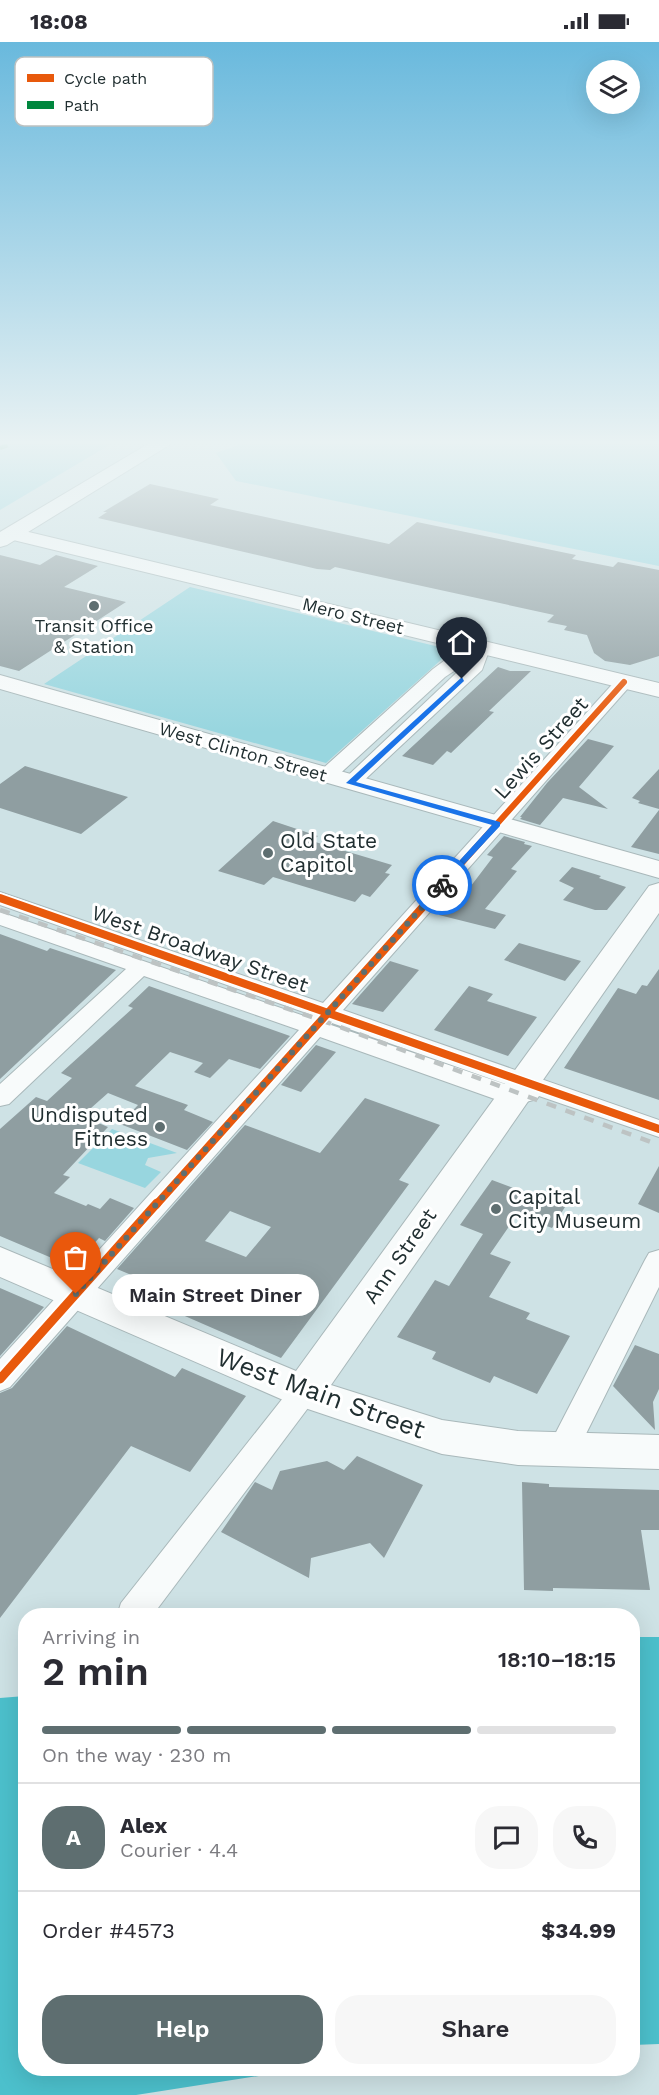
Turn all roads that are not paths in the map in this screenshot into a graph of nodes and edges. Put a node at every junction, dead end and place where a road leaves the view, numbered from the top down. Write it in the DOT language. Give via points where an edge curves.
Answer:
graph roads {
  1 [pos="31,540"];
  2 [pos="483,648"];
  3 [pos="0,682"];
  4 [pos="624,682"];
  5 [pos="659,690"];
  6 [pos="338,779"];
  7 [pos="497,824"];
  8 [pos="659,870"];
  9 [pos="659,892"];
  10 [pos="0,898"];
  11 [pos="0,918"];
  12 [pos="141,967"];
  13 [pos="322,1020"];
  14 [pos="527,1089"];
  15 [pos="0,1098"];
  16 [pos="659,1129"];
  17 [pos="659,1260"];
  18 [pos="0,1261"];
  19 [pos="76,1294"];
  20 [pos="0,1379"];
  21 [pos="304,1392"];
  22 [pos="564,1449"];
  23 [pos="659,1452"];
  24 [pos="138,1608"];
  1 -- 2 [label="main road, Mero Street"];
  2 -- 4 [label="main road, Mero Street"];
  2 -- 6 [label="street" via="439,673"];
  2 -- 6 [label="street" via="476,666"];
  3 -- 6 [label="main road, West Clinton Street"];
  4 -- 5 [label="main road, Mero Street"];
  4 -- 7 [label="street, Lewis Street"];
  6 -- 7 [label="main road, West Clinton Street"];
  7 -- 8 [label="main road, West Clinton Street"];
  7 -- 13 [label="street, Lewis Street"];
  9 -- 14 [label="main road, Ann Street"];
  10 -- 13 [label="street, West Broadway Street"];
  11 -- 12 [label="street, West Broadway Street"];
  12 -- 13 [label="street, West Broadway Street"];
  12 -- 15 [label="street"];
  13 -- 14 [label="street, West Broadway Street"];
  13 -- 19 [label="street, Lewis Street"];
  14 -- 16 [label="street, West Broadway Street"];
  14 -- 21 [label="main road, Ann Street"];
  17 -- 22 [label="street"];
  18 -- 19 [label="main road, West Main Street"];
  19 -- 20 [label="street, Lewis Street"];
  19 -- 21 [label="main road, West Main Street"];
  21 -- 22 [label="main road, West Main Street" via="450,1438 492,1446"];
  21 -- 24 [label="street, Ann Street"];
  22 -- 23 [label="main road, West Main Street"];
}
